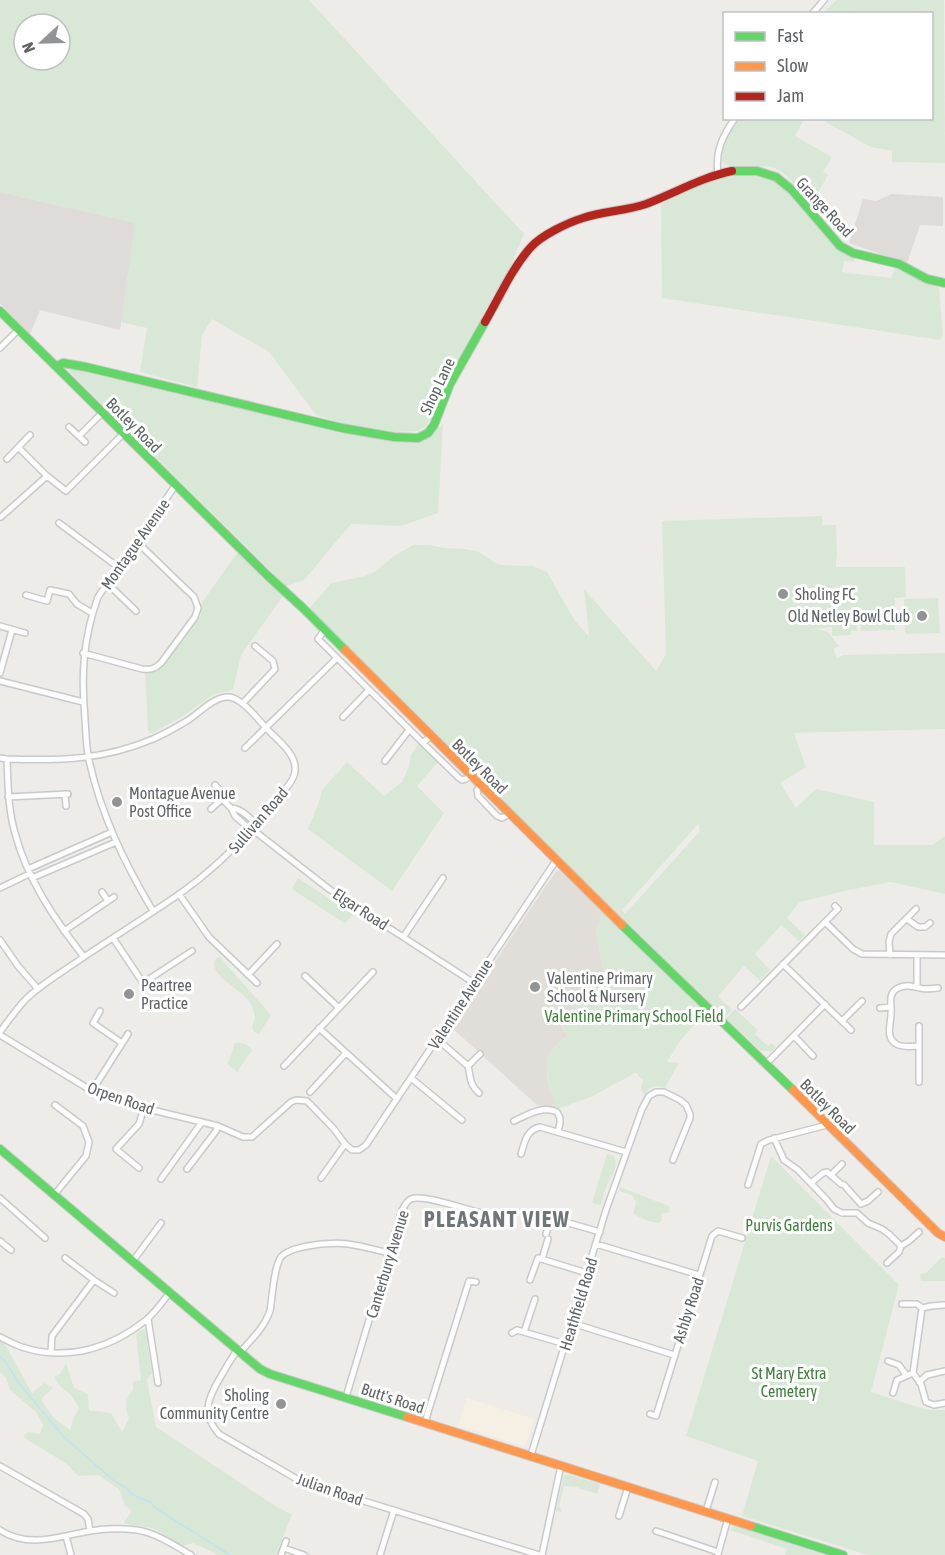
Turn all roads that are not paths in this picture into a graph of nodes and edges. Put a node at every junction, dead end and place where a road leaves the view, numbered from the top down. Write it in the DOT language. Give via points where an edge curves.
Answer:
graph roads {
  1 [pos="824,0"];
  2 [pos="814,12"];
  3 [pos="734,120"];
  4 [pos="718,174"];
  5 [pos="945,283"];
  6 [pos="0,311"];
  7 [pos="19,329"];
  8 [pos="0,348"];
  9 [pos="57,366"];
  10 [pos="102,412"];
  11 [pos="69,427"];
  12 [pos="124,433"];
  13 [pos="30,435"];
  14 [pos="79,436"];
  15 [pos="85,442"];
  16 [pos="19,448"];
  17 [pos="7,459"];
  18 [pos="47,476"];
  19 [pos="176,486"];
  20 [pos="1,517"];
  21 [pos="59,523"];
  22 [pos="136,541"];
  23 [pos="118,567"];
  24 [pos="107,583"];
  25 [pos="26,595"];
  26 [pos="136,611"];
  27 [pos="92,613"];
  28 [pos="0,626"];
  29 [pos="325,629"];
  30 [pos="12,630"];
  31 [pos="25,633"];
  32 [pos="255,646"];
  33 [pos="84,653"];
  34 [pos="337,658"];
  35 [pos="360,665"];
  36 [pos="0,673"];
  37 [pos="352,673"];
  38 [pos="0,681"];
  39 [pos="369,690"];
  40 [pos="83,702"];
  41 [pos="243,703"];
  42 [pos="343,717"];
  43 [pos="266,727"];
  44 [pos="409,730"];
  45 [pos="431,736"];
  46 [pos="423,743"];
  47 [pos="245,748"];
  48 [pos="88,758"];
  49 [pos="3,759"];
  50 [pos="385,761"];
  51 [pos="471,776"];
  52 [pos="215,785"];
  53 [pos="8,797"];
  54 [pos="222,799"];
  55 [pos="66,806"];
  56 [pos="211,809"];
  57 [pos="253,828"];
  58 [pos="112,832"];
  59 [pos="116,843"];
  60 [pos="557,859"];
  61 [pos="30,874"];
  62 [pos="443,878"];
  63 [pos="0,888"];
  64 [pos="102,892"];
  65 [pos="179,894"];
  66 [pos="114,897"];
  67 [pos="108,901"];
  68 [pos="835,906"];
  69 [pos="916,909"];
  70 [pos="153,911"];
  71 [pos="907,919"];
  72 [pos="825,922"];
  73 [pos="930,923"];
  74 [pos="64,932"];
  75 [pos="404,936"];
  76 [pos="113,938"];
  77 [pos="0,940"];
  78 [pos="277,944"];
  79 [pos="192,951"];
  80 [pos="270,952"];
  81 [pos="890,954"];
  82 [pos="917,955"];
  83 [pos="945,955"];
  84 [pos="84,957"];
  85 [pos="276,958"];
  86 [pos="783,964"];
  87 [pos="373,972"];
  88 [pos="248,975"];
  89 [pos="304,976"];
  90 [pos="257,983"];
  91 [pos="474,983"];
  92 [pos="313,984"];
  93 [pos="917,986"];
  94 [pos="939,988"];
  95 [pos="38,989"];
  96 [pos="307,990"];
  97 [pos="862,1001"];
  98 [pos="825,1005"];
  99 [pos="338,1007"];
  100 [pos="741,1007"];
  101 [pos="891,1007"];
  102 [pos="880,1008"];
  103 [pos="100,1011"];
  104 [pos="842,1021"];
  105 [pos="919,1026"];
  106 [pos="319,1028"];
  107 [pos="851,1030"];
  108 [pos="0,1034"];
  109 [pos="128,1034"];
  110 [pos="794,1036"];
  111 [pos="437,1039"];
  112 [pos="122,1043"];
  113 [pos="919,1046"];
  114 [pos="346,1053"];
  115 [pos="282,1054"];
  116 [pos="480,1054"];
  117 [pos="813,1056"];
  118 [pos="289,1060"];
  119 [pos="766,1064"];
  120 [pos="284,1066"];
  121 [pos="468,1066"];
  122 [pos="411,1078"];
  123 [pos="920,1082"];
  124 [pos="92,1091"];
  125 [pos="310,1092"];
  126 [pos="479,1093"];
  127 [pos="397,1100"];
  128 [pos="55,1105"];
  129 [pos="144,1108"];
  130 [pos="462,1120"];
  131 [pos="514,1121"];
  132 [pos="202,1122"];
  133 [pos="826,1125"];
  134 [pos="218,1126"];
  135 [pos="558,1132"];
  136 [pos="774,1138"];
  137 [pos="110,1144"];
  138 [pos="345,1144"];
  139 [pos="0,1149"];
  140 [pos="116,1149"];
  141 [pos="626,1152"];
  142 [pos="521,1154"];
  143 [pos="673,1160"];
  144 [pos="842,1164"];
  145 [pos="138,1168"];
  146 [pos="187,1169"];
  147 [pos="161,1174"];
  148 [pos="831,1175"];
  149 [pos="321,1178"];
  150 [pos="811,1183"];
  151 [pos="748,1185"];
  152 [pos="878,1192"];
  153 [pos="54,1195"];
  154 [pos="0,1198"];
  155 [pos="861,1204"];
  156 [pos="563,1211"];
  157 [pos="478,1212"];
  158 [pos="857,1213"];
  159 [pos="560,1220"];
  160 [pos="161,1223"];
  161 [pos="600,1232"];
  162 [pos="919,1232"];
  163 [pos="945,1237"];
  164 [pos="45,1238"];
  165 [pos="741,1238"];
  166 [pos="0,1241"];
  167 [pos="596,1244"];
  168 [pos="900,1249"];
  169 [pos="11,1250"];
  170 [pos="389,1253"];
  171 [pos="65,1258"];
  172 [pos="540,1259"];
  173 [pos="133,1261"];
  174 [pos="887,1263"];
  175 [pos="587,1273"];
  176 [pos="699,1275"];
  177 [pos="94,1280"];
  178 [pos="530,1280"];
  179 [pos="469,1281"];
  180 [pos="170,1292"];
  181 [pos="114,1293"];
  182 [pos="535,1299"];
  183 [pos="902,1304"];
  184 [pos="944,1305"];
  185 [pos="920,1306"];
  186 [pos="148,1319"];
  187 [pos="572,1323"];
  188 [pos="524,1332"];
  189 [pos="512,1333"];
  190 [pos="0,1337"];
  191 [pos="565,1344"];
  192 [pos="238,1351"];
  193 [pos="51,1352"];
  194 [pos="674,1355"];
  195 [pos="888,1361"];
  196 [pos="945,1371"];
  197 [pos="913,1373"];
  198 [pos="904,1376"];
  199 [pos="920,1382"];
  200 [pos="158,1383"];
  201 [pos="892,1393"];
  202 [pos="346,1397"];
  203 [pos="945,1403"];
  204 [pos="656,1416"];
  205 [pos="425,1422"];
  206 [pos="531,1455"];
  207 [pos="561,1465"];
  208 [pos="0,1466"];
  209 [pos="715,1482"];
  210 [pos="628,1487"];
  211 [pos="394,1510"];
  212 [pos="706,1511"];
  213 [pos="619,1516"];
  214 [pos="728,1518"];
  215 [pos="0,1530"];
  216 [pos="90,1531"];
  217 [pos="656,1531"];
  218 [pos="66,1536"];
  219 [pos="286,1541"];
  220 [pos="284,1548"];
  221 [pos="719,1554"];
  222 [pos="71,1555"];
  223 [pos="191,1555"];
  224 [pos="281,1555"];
  225 [pos="304,1555"];
  226 [pos="380,1555"];
  227 [pos="540,1555"];
  228 [pos="843,1555"];
  1 -- 2 [label="street"];
  3 -- 4 [label="street" via="718,153"];
  4 -- 5 [label="street, Grange Road" via="757,171 776,177 840,246"];
  4 -- 9 [label="street, Shop Lane" via="644,205 581,219 532,246 450,384 434,425 418,438 342,428 86,367 63,363"];
  6 -- 7 [label="street, Botley Road"];
  7 -- 8 [label="street"];
  7 -- 9 [label="street, Botley Road"];
  9 -- 10 [label="street, Botley Road"];
  10 -- 12 [label="street, Botley Road"];
  10 -- 14 [label="street"];
  11 -- 14 [label="street"];
  12 -- 18 [label="street" via="66,492"];
  12 -- 19 [label="street, Botley Road"];
  13 -- 16 [label="street"];
  14 -- 15 [label="street"];
  16 -- 17 [label="street"];
  16 -- 18 [label="street"];
  18 -- 20 [label="street"];
  19 -- 22 [label="street, Montague Avenue"];
  19 -- 29 [label="street, Botley Road"];
  21 -- 23 [label="street"];
  22 -- 23 [label="street, Montague Avenue"];
  22 -- 33 [label="street" via="194,597 198,608 195,617 161,663 150,669"];
  23 -- 24 [label="street, Montague Avenue"];
  24 -- 26 [label="street"];
  24 -- 27 [label="street, Montague Avenue"];
  25 -- 27 [label="street" via="47,601 50,590 69,594"];
  27 -- 33 [label="street, Montague Avenue"];
  28 -- 30 [label="street"];
  29 -- 34 [label="street" via="318,639"];
  29 -- 35 [label="street, Botley Road"];
  30 -- 31 [label="street"];
  30 -- 36 [label="street"];
  32 -- 41 [label="street" via="273,661 275,669"];
  33 -- 40 [label="street, Montague Avenue"];
  34 -- 37 [label="street"];
  34 -- 43 [label="street"];
  35 -- 37 [label="street"];
  35 -- 45 [label="street, Botley Road"];
  37 -- 39 [label="street"];
  38 -- 40 [label="street"];
  39 -- 42 [label="street"];
  39 -- 44 [label="street"];
  40 -- 48 [label="street, Montague Avenue"];
  41 -- 43 [label="street, Sullivan Road"];
  41 -- 48 [label="street" via="233,698 216,700 186,722 154,738"];
  43 -- 47 [label="street"];
  43 -- 57 [label="street, Sullivan Road" via="290,754 295,772"];
  44 -- 46 [label="street"];
  44 -- 50 [label="street"];
  45 -- 46 [label="street"];
  45 -- 51 [label="street, Botley Road"];
  46 -- 51 [label="street" via="459,778"];
  48 -- 49 [label="street"];
  48 -- 58 [label="street, Montague Avenue"];
  49 -- 53 [label="street"];
  51 -- 60 [label="street, Botley Road"];
  52 -- 54 [label="street, Elgar Road" via="225,795"];
  53 -- 55 [label="street" via="66,794"];
  53 -- 61 [label="street"];
  54 -- 56 [label="street"];
  54 -- 57 [label="street, Elgar Road" via="235,816"];
  57 -- 65 [label="street, Sullivan Road" via="221,861"];
  57 -- 75 [label="street, Elgar Road" via="329,889"];
  58 -- 59 [label="street, Montague Avenue"];
  58 -- 61 [label="street"];
  59 -- 61 [label="street"];
  59 -- 70 [label="street, Montague Avenue"];
  60 -- 91 [label="street, Valentine Avenue"];
  60 -- 119 [label="street, Botley Road"];
  61 -- 63 [label="street"];
  61 -- 74 [label="street"];
  62 -- 75 [label="street"];
  64 -- 67 [label="street"];
  65 -- 70 [label="street, Sullivan Road"];
  65 -- 88 [label="street" via="209,937"];
  66 -- 67 [label="street"];
  67 -- 74 [label="street"];
  68 -- 72 [label="street" via="838,909"];
  69 -- 71 [label="street"];
  70 -- 76 [label="street, Sullivan Road"];
  71 -- 73 [label="street" via="918,927"];
  71 -- 81 [label="street" via="891,934"];
  72 -- 81 [label="street" via="862,954"];
  72 -- 86 [label="street"];
  74 -- 84 [label="street"];
  75 -- 91 [label="street, Elgar Road"];
  76 -- 79 [label="street" via="143,983"];
  76 -- 84 [label="street, Sullivan Road"];
  77 -- 95 [label="street"];
  78 -- 80 [label="street"];
  80 -- 85 [label="street"];
  80 -- 88 [label="street"];
  81 -- 82 [label="street"];
  82 -- 83 [label="street"];
  82 -- 93 [label="street"];
  84 -- 95 [label="street, Sullivan Road"];
  86 -- 98 [label="street"];
  86 -- 100 [label="street"];
  87 -- 99 [label="street"];
  88 -- 90 [label="street"];
  89 -- 92 [label="street"];
  91 -- 111 [label="street, Valentine Avenue"];
  92 -- 96 [label="street"];
  92 -- 99 [label="street"];
  93 -- 94 [label="street"];
  93 -- 101 [label="street" via="895,991"];
  95 -- 108 [label="street, Sullivan Road" via="18,1008"];
  97 -- 104 [label="street"];
  98 -- 104 [label="street"];
  98 -- 110 [label="street"];
  99 -- 106 [label="street"];
  101 -- 102 [label="street"];
  101 -- 113 [label="street" via="890,1037 902,1046"];
  103 -- 112 [label="street" via="93,1023"];
  104 -- 107 [label="street"];
  105 -- 113 [label="street"];
  106 -- 114 [label="street"];
  106 -- 118 [label="street"];
  108 -- 124 [label="street, Orpen Road"];
  109 -- 112 [label="street"];
  110 -- 117 [label="street"];
  110 -- 119 [label="street"];
  111 -- 121 [label="street"];
  111 -- 122 [label="street, Valentine Avenue"];
  112 -- 124 [label="street"];
  113 -- 123 [label="street"];
  114 -- 125 [label="street"];
  114 -- 127 [label="street"];
  115 -- 118 [label="street"];
  116 -- 121 [label="street"];
  118 -- 120 [label="street"];
  119 -- 133 [label="street, Botley Road"];
  121 -- 126 [label="street" via="471,1083"];
  122 -- 127 [label="street, Valentine Avenue"];
  122 -- 130 [label="street"];
  124 -- 129 [label="street, Orpen Road"];
  127 -- 138 [label="street, Valentine Avenue" via="363,1148 356,1150"];
  128 -- 153 [label="street" via="83,1126 89,1142 86,1156"];
  129 -- 132 [label="street, Orpen Road"];
  129 -- 140 [label="street" via="139,1124"];
  131 -- 135 [label="street" via="549,1109 560,1118"];
  132 -- 134 [label="street, Orpen Road"];
  132 -- 147 [label="street"];
  133 -- 136 [label="street"];
  133 -- 163 [label="street, Botley Road"];
  134 -- 138 [label="street, Orpen Road" via="252,1137 291,1102 302,1099 322,1115"];
  134 -- 146 [label="street"];
  135 -- 141 [label="street"];
  135 -- 142 [label="street" via="540,1127 532,1130"];
  136 -- 150 [label="street" via="784,1160"];
  136 -- 151 [label="street" via="761,1144"];
  137 -- 140 [label="street"];
  138 -- 149 [label="street"];
  139 -- 153 [label="street, Butt's Road"];
  140 -- 145 [label="street"];
  141 -- 143 [label="street, Heathfield Road" via="646,1100 660,1092 680,1100 690,1114"];
  141 -- 161 [label="street, Heathfield Road"];
  144 -- 148 [label="street"];
  148 -- 150 [label="street" via="825,1172"];
  148 -- 155 [label="street"];
  150 -- 158 [label="street" via="838,1212"];
  152 -- 155 [label="street"];
  153 -- 173 [label="street, Butt's Road"];
  154 -- 164 [label="street"];
  155 -- 158 [label="street"];
  156 -- 159 [label="street"];
  157 -- 170 [label="street, Canterbury Avenue" via="420,1198 410,1200 402,1210"];
  158 -- 168 [label="street" via="890,1235"];
  159 -- 161 [label="street"];
  159 -- 172 [label="street" via="551,1218"];
  160 -- 173 [label="street"];
  161 -- 167 [label="street, Heathfield Road"];
  162 -- 168 [label="street"];
  165 -- 176 [label="street, Ashby Road" via="714,1233"];
  166 -- 169 [label="street"];
  167 -- 175 [label="street, Heathfield Road"];
  167 -- 176 [label="street"];
  168 -- 174 [label="street"];
  170 -- 192 [label="street, Julian Road" via="351,1244 286,1252 278,1263 267,1319"];
  170 -- 202 [label="street, Canterbury Avenue"];
  171 -- 177 [label="street"];
  172 -- 175 [label="street"];
  172 -- 178 [label="street"];
  173 -- 180 [label="street, Butt's Road"];
  175 -- 187 [label="street, Heathfield Road"];
  176 -- 194 [label="street, Ashby Road"];
  177 -- 181 [label="street"];
  177 -- 193 [label="street" via="52,1336"];
  179 -- 205 [label="street"];
  180 -- 186 [label="street"];
  180 -- 192 [label="street, Butt's Road"];
  182 -- 188 [label="street"];
  183 -- 185 [label="street"];
  184 -- 185 [label="street"];
  185 -- 197 [label="street"];
  186 -- 193 [label="street" via="97,1348"];
  186 -- 200 [label="street"];
  187 -- 191 [label="street, Heathfield Road"];
  187 -- 194 [label="street"];
  188 -- 189 [label="street"];
  188 -- 191 [label="street"];
  190 -- 193 [label="street" via="24,1348"];
  191 -- 206 [label="street, Heathfield Road"];
  192 -- 202 [label="street, Butt's Road" via="270,1374"];
  192 -- 211 [label="street, Julian Road" via="208,1403 211,1424 219,1434 297,1479"];
  194 -- 204 [label="street, Ashby Road"];
  195 -- 198 [label="street" via="899,1365"];
  196 -- 199 [label="street" via="927,1375"];
  197 -- 198 [label="street"];
  197 -- 199 [label="street"];
  198 -- 201 [label="street" via="897,1380"];
  199 -- 203 [label="street" via="926,1402"];
  202 -- 205 [label="street, Butt's Road"];
  205 -- 206 [label="street, Butt's Road"];
  206 -- 207 [label="street, Butt's Road"];
  207 -- 210 [label="street, Butt's Road"];
  207 -- 227 [label="street"];
  208 -- 216 [label="street" via="84,1514"];
  209 -- 212 [label="street"];
  210 -- 212 [label="street, Butt's Road"];
  210 -- 213 [label="street"];
  211 -- 226 [label="street"];
  211 -- 227 [label="street, Julian Road"];
  212 -- 214 [label="street, Butt's Road"];
  214 -- 221 [label="street"];
  214 -- 228 [label="street, Butt's Road"];
  215 -- 218 [label="street" via="38,1540"];
  216 -- 218 [label="street"];
  216 -- 223 [label="street" via="144,1531"];
  217 -- 221 [label="street"];
  218 -- 222 [label="street"];
  219 -- 220 [label="street"];
  220 -- 224 [label="street"];
  220 -- 225 [label="street"];
}
